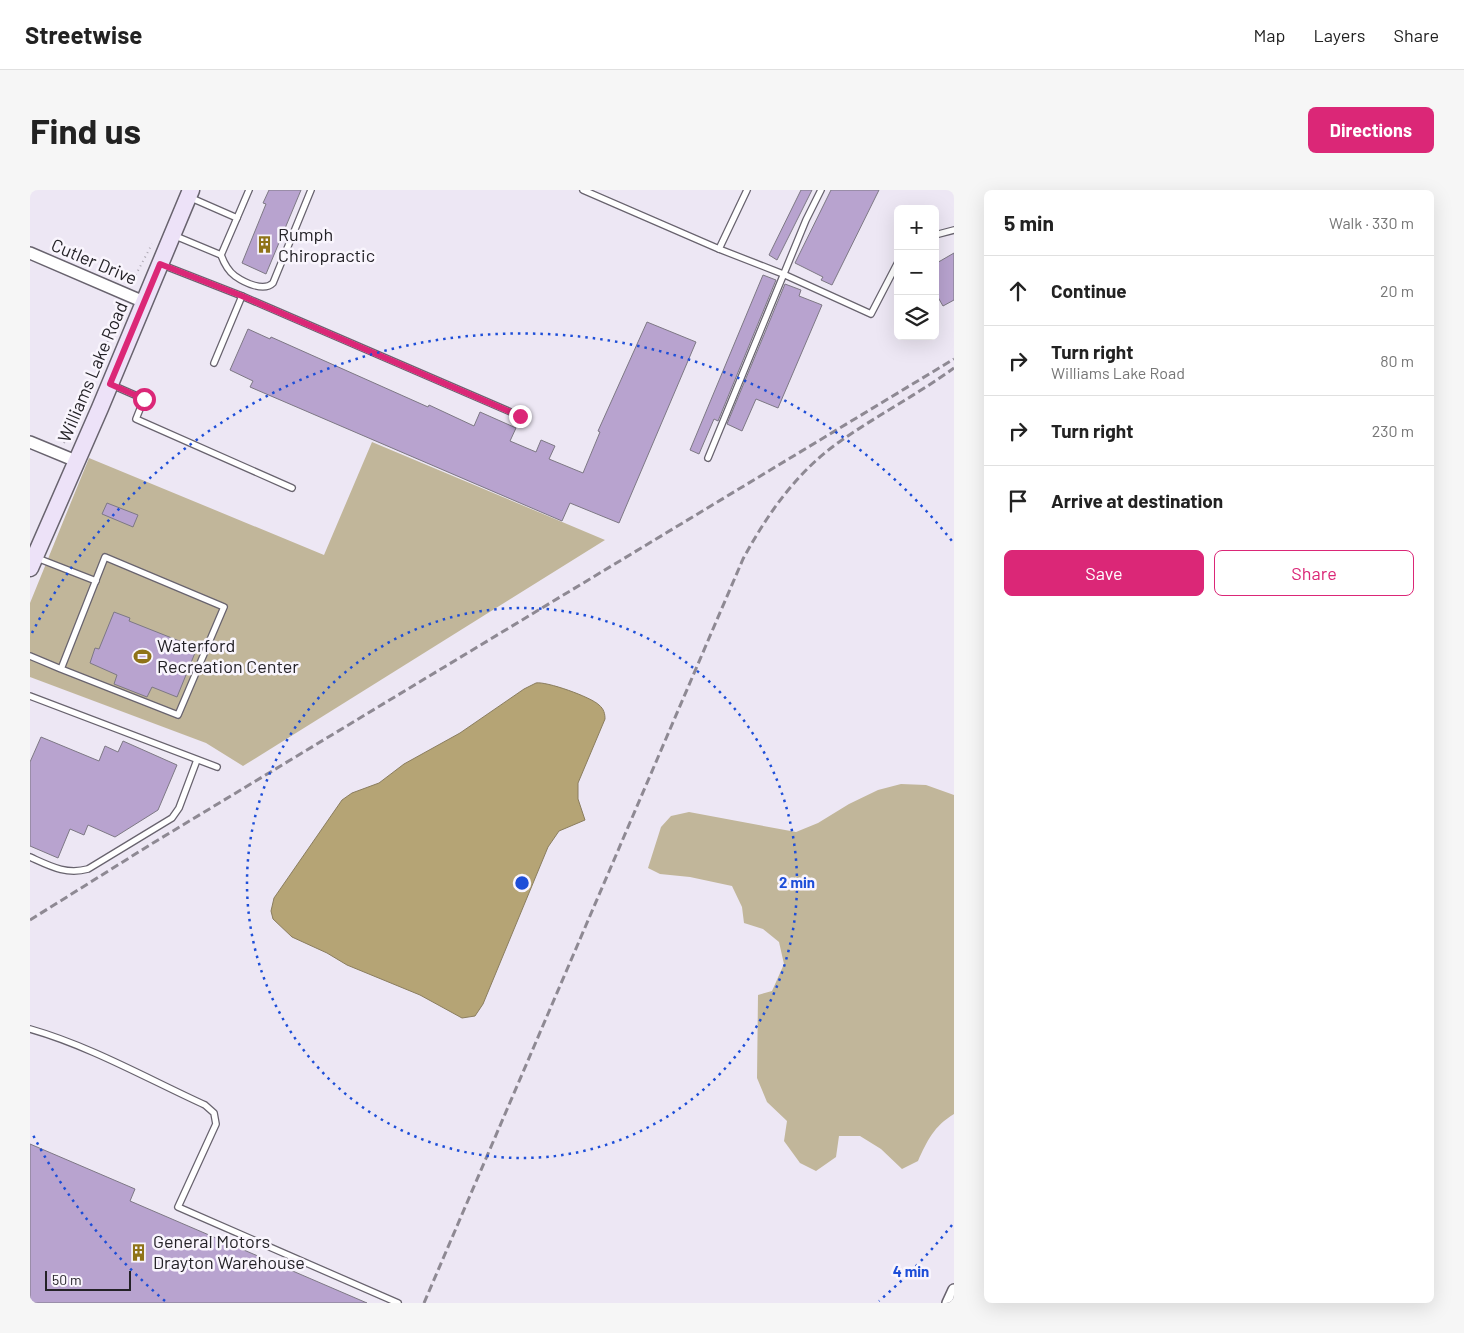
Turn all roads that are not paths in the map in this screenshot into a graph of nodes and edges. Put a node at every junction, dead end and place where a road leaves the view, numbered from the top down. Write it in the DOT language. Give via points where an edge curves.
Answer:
graph roads {
  1 [pos="249,190"];
  2 [pos="311,190"];
  3 [pos="583,190"];
  4 [pos="747,190"];
  5 [pos="821,190"];
  6 [pos="190,193"];
  7 [pos="237,218"];
  8 [pos="954,230"];
  9 [pos="172,234"];
  10 [pos="939,234"];
  11 [pos="719,249"];
  12 [pos="30,254"];
  13 [pos="221,256"];
  14 [pos="160,264"];
  15 [pos="894,270"];
  16 [pos="783,274"];
  17 [pos="242,296"];
  18 [pos="144,302"];
  19 [pos="214,363"];
  20 [pos="110,384"];
  21 [pos="520,416"];
  22 [pos="30,442"];
  23 [pos="708,458"];
  24 [pos="76,462"];
  25 [pos="292,488"];
  26 [pos="32,563"];
  27 [pos="96,580"];
  28 [pos="30,656"];
  29 [pos="61,669"];
  30 [pos="30,696"];
  31 [pos="197,760"];
  32 [pos="217,766"];
  33 [pos="30,857"];
  34 [pos="30,1029"];
  35 [pos="954,1290"];
  36 [pos="398,1303"];
  37 [pos="948,1303"];
  1 -- 7 [label="lane"];
  2 -- 13 [label="lane" via="269,287 263,288 234,276"];
  3 -- 11 [label="lane"];
  4 -- 11 [label="lane"];
  5 -- 16 [label="lane"];
  6 -- 7 [label="lane"];
  6 -- 9 [label="main road, Williams Lake Road"];
  7 -- 13 [label="lane"];
  8 -- 10 [label="lane"];
  9 -- 13 [label="lane"];
  9 -- 14 [label="main road, Williams Lake Road"];
  11 -- 16 [label="lane"];
  12 -- 18 [label="street, Cutler Drive"];
  14 -- 17 [label="lane"];
  14 -- 18 [label="main road, Williams Lake Road"];
  15 -- 16 [label="lane" via="871,314"];
  16 -- 23 [label="lane"];
  17 -- 19 [label="lane"];
  17 -- 21 [label="lane"];
  18 -- 20 [label="main road, Williams Lake Road"];
  20 -- 24 [label="main road, Williams Lake Road"];
  20 -- 25 [label="lane" via="144,399 136,420"];
  22 -- 24 [label="street"];
  24 -- 26 [label="main road, Williams Lake Road"];
  26 -- 27 [label="lane"];
  27 -- 29 [label="lane"];
  27 -- 29 [label="lane" via="105,557 224,607 178,714"];
  28 -- 29 [label="lane"];
  30 -- 31 [label="lane"];
  31 -- 32 [label="lane"];
  31 -- 33 [label="lane" via="172,818 88,869 61,871"];
  34 -- 36 [label="lane" via="144,1077 205,1105 214,1113 216,1124 178,1206"];
  35 -- 37 [label="street"];
}
